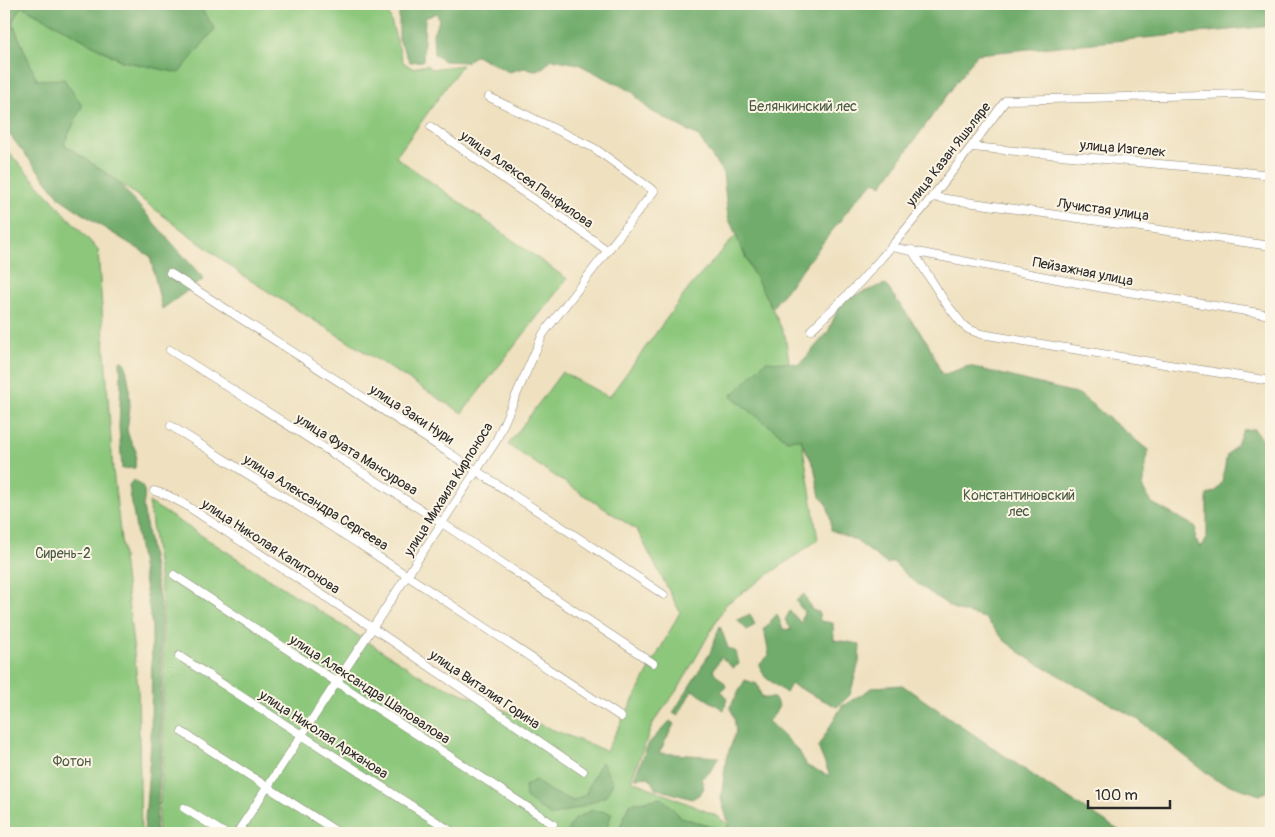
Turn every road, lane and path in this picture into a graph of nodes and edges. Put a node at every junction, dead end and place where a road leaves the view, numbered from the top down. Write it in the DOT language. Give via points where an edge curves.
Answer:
graph roads {
  1 [pos="1271,96"];
  2 [pos="489,97"];
  3 [pos="431,127"];
  4 [pos="972,147"];
  5 [pos="1271,175"];
  6 [pos="932,197"];
  7 [pos="1271,246"];
  8 [pos="891,247"];
  9 [pos="912,250"];
  10 [pos="608,251"];
  11 [pos="170,273"];
  12 [pos="1271,315"];
  13 [pos="811,330"];
  14 [pos="170,350"];
  15 [pos="1271,381"];
  16 [pos="171,426"];
  17 [pos="476,471"];
  18 [pos="154,491"];
  19 [pos="442,523"];
  20 [pos="174,575"];
  21 [pos="408,576"];
  22 [pos="664,595"];
  23 [pos="373,628"];
  24 [pos="179,656"];
  25 [pos="654,663"];
  26 [pos="337,682"];
  27 [pos="621,717"];
  28 [pos="182,732"];
  29 [pos="302,735"];
  30 [pos="583,770"];
  31 [pos="268,787"];
  32 [pos="184,808"];
  33 [pos="553,824"];
  34 [pos="224,833"];
  35 [pos="237,833"];
  36 [pos="339,833"];
  37 [pos="454,833"];
  1 -- 4 [label="street, улица Казан Яшьляре" via="1006,100"];
  2 -- 10 [label="street, улица Михаила Кирпоноса" via="594,148 654,192"];
  3 -- 10 [label="street, улица Алексея Панфилова"];
  4 -- 5 [label="street, улица Изгелек"];
  4 -- 6 [label="street, улица Казан Яшьляре"];
  6 -- 7 [label="street, Лучистая улица"];
  6 -- 8 [label="street, улица Казан Яшьляре"];
  8 -- 9 [label="street, Пейзажная улица"];
  8 -- 13 [label="street, улица Казан Яшьляре"];
  9 -- 12 [label="street, Пейзажная улица" via="1103,288"];
  9 -- 15 [label="street" via="945,302 968,329 981,334"];
  10 -- 17 [label="street, улица Михаила Кирпоноса" via="544,334 496,441"];
  11 -- 17 [label="street, улица Заки Нури"];
  14 -- 19 [label="street, улица Фуата Мансурова"];
  16 -- 21 [label="street, улица Александра Сергеева"];
  17 -- 19 [label="street, улица Михаила Кирпоноса"];
  17 -- 22 [label="street, улица Заки Нури"];
  18 -- 23 [label="street, улица Николая Капитонова" via="168,494 184,504"];
  19 -- 21 [label="street, улица Михаила Кирпоноса"];
  19 -- 25 [label="street, улица Фуата Мансурова"];
  20 -- 26 [label="street, улица Александра Шаповалова"];
  21 -- 23 [label="street, улица Михаила Кирпоноса"];
  21 -- 27 [label="street, улица Александра Сергеева"];
  23 -- 26 [label="street, улица Михаила Кирпоноса"];
  23 -- 30 [label="street, улица Виталия Горина"];
  24 -- 29 [label="street, улица Николая Аржанова"];
  26 -- 29 [label="street, улица Михаила Кирпоноса"];
  26 -- 33 [label="street, улица Александра Шаповалова"];
  28 -- 31 [label="street"];
  29 -- 31 [label="street, улица Михаила Кирпоноса"];
  29 -- 37 [label="street, улица Николая Аржанова"];
  31 -- 35 [label="street, улица Михаила Кирпоноса"];
  31 -- 36 [label="street"];
  32 -- 34 [label="street"];
}
